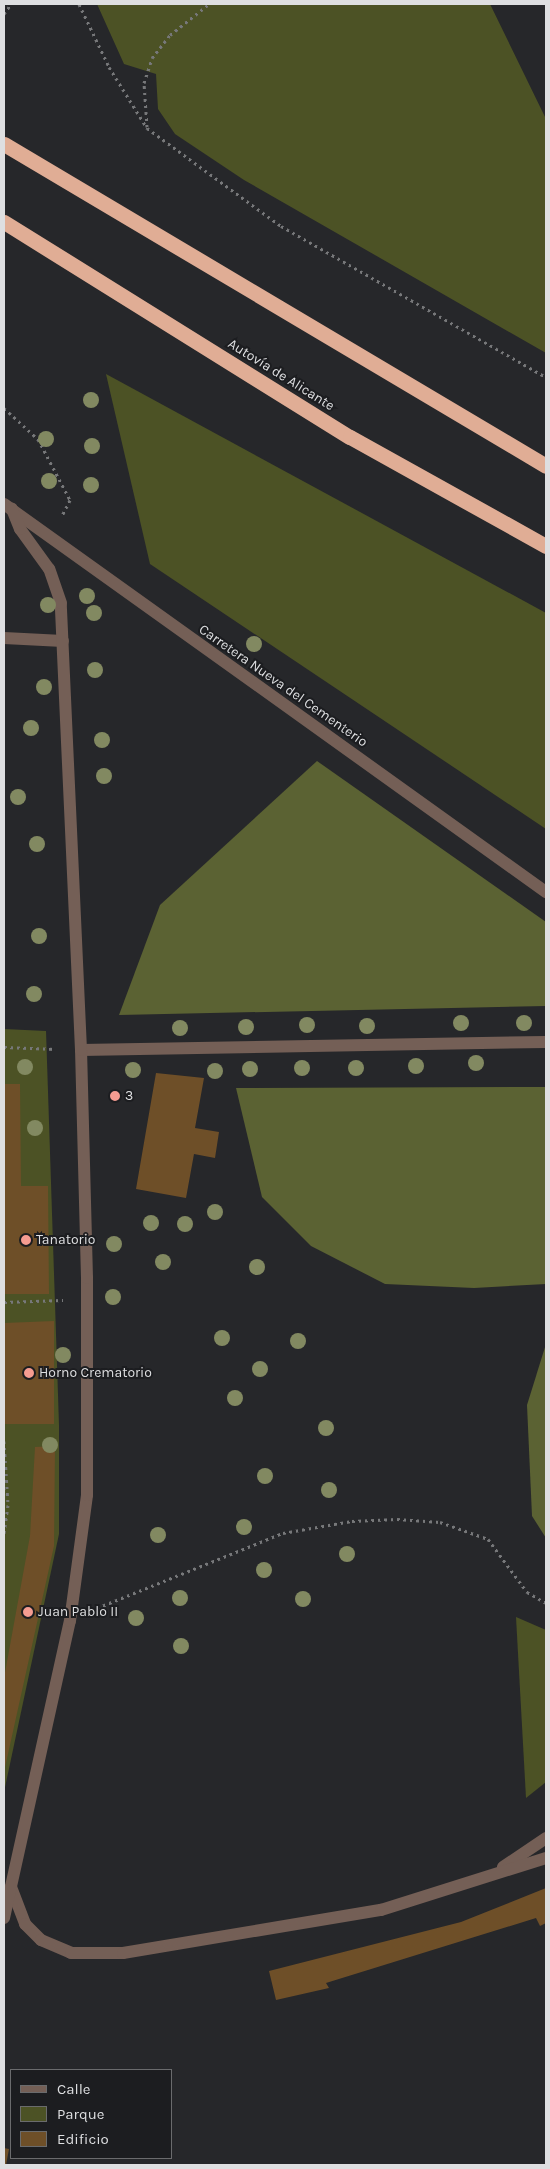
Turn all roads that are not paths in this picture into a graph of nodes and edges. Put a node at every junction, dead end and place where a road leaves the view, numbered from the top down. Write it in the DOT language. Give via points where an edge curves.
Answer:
graph roads {
  1 [pos="4,144"];
  2 [pos="4,222"];
  3 [pos="546,466"];
  4 [pos="8,507"];
  5 [pos="546,546"];
  6 [pos="4,638"];
  7 [pos="63,641"];
  8 [pos="546,892"];
  9 [pos="546,1042"];
  10 [pos="81,1050"];
  11 [pos="546,1838"];
  12 [pos="546,1858"];
  13 [pos="486,1878"];
  14 [pos="10,1886"];
  15 [pos="4,1918"];
  1 -- 3 [label="highway"];
  2 -- 5 [label="highway, Autovía de Alicante" via="350,437"];
  4 -- 7 [label="street" via="20,530 50,569 61,603"];
  4 -- 8 [label="street, Carretera Nueva del Cementerio"];
  6 -- 7 [label="street"];
  7 -- 10 [label="street"];
  9 -- 10 [label="street"];
  10 -- 14 [label="street" via="88,1298 87,1496 70,1621"];
  11 -- 13 [label="street"];
  12 -- 13 [label="street"];
  13 -- 14 [label="street" via="381,1910 122,1953 71,1953 41,1940 25,1924"];
  14 -- 15 [label="street"];
}
